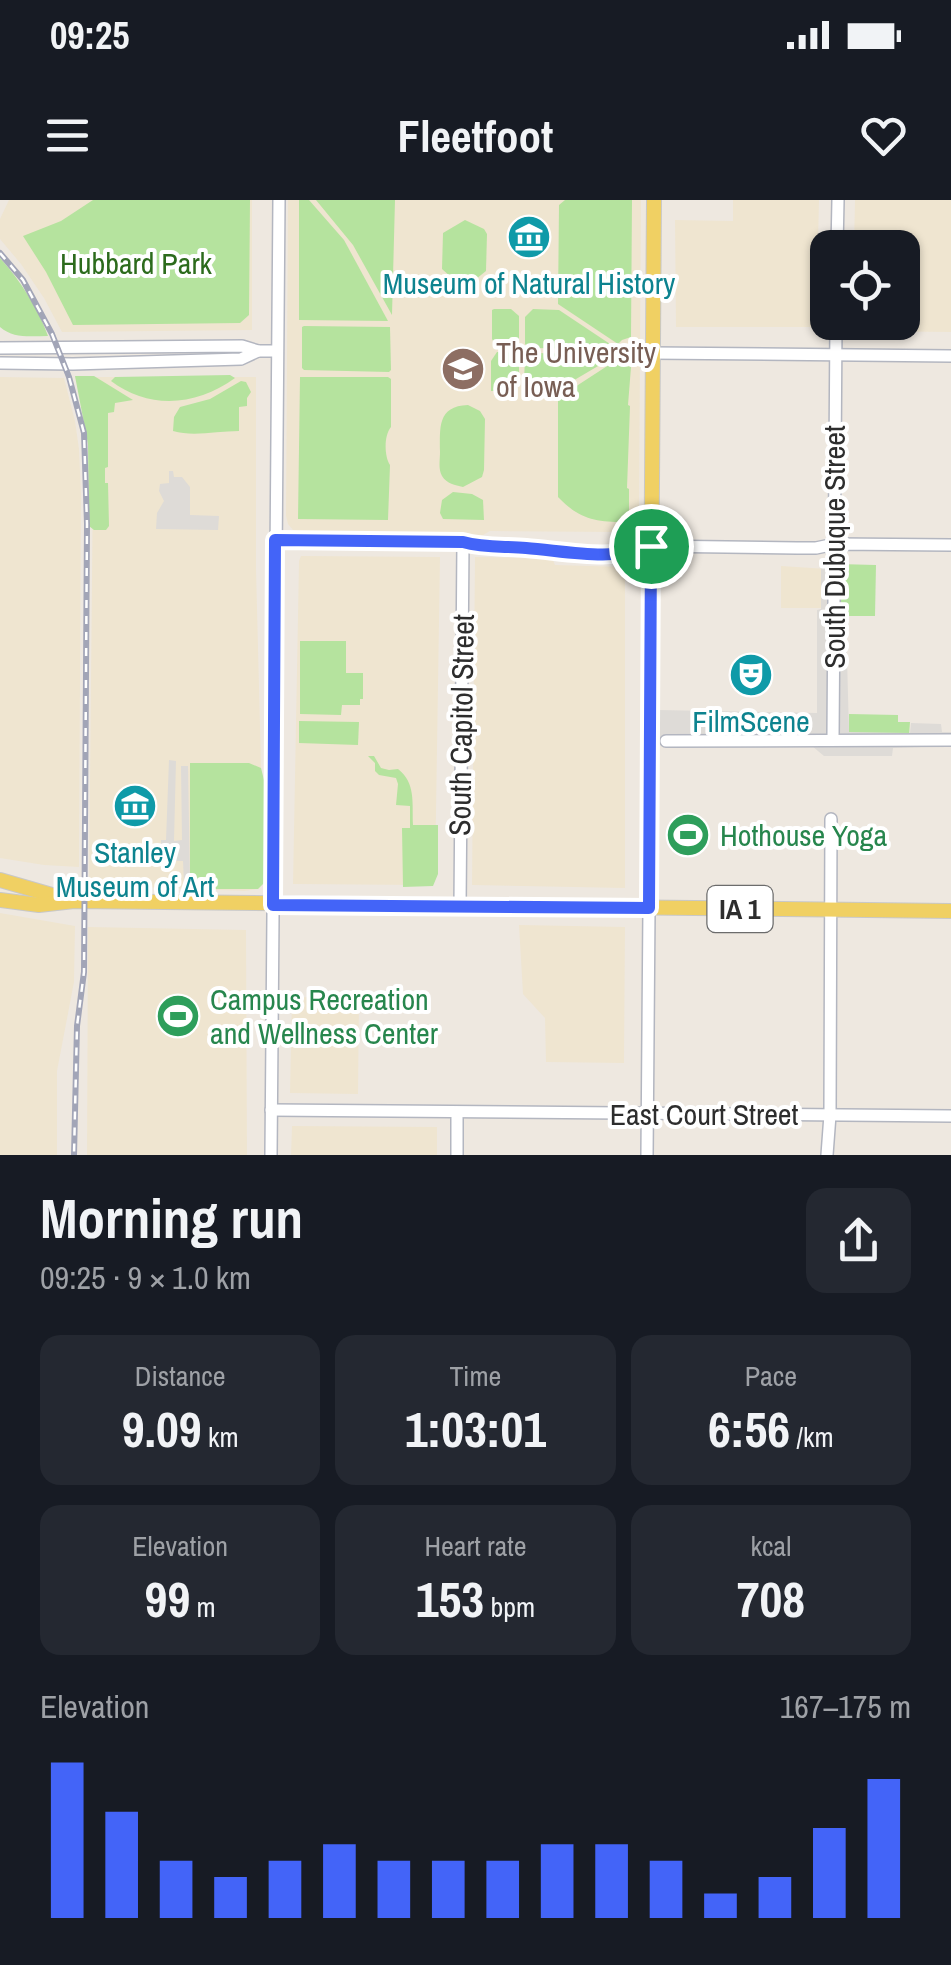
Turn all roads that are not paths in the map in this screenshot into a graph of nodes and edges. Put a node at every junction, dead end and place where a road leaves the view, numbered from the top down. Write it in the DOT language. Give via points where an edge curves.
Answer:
graph roads {
  1 [pos="279,200"];
  2 [pos="654,200"];
  3 [pos="838,200"];
  4 [pos="837,230"];
  5 [pos="836,340"];
  6 [pos="0,348"];
  7 [pos="258,352"];
  8 [pos="278,352"];
  9 [pos="652,353"];
  10 [pos="836,355"];
  11 [pos="951,356"];
  12 [pos="0,363"];
  13 [pos="275,540"];
  14 [pos="463,542"];
  15 [pos="834,544"];
  16 [pos="951,544"];
  17 [pos="651,546"];
  18 [pos="833,739"];
  19 [pos="951,740"];
  20 [pos="666,741"];
  21 [pos="832,819"];
  22 [pos="0,880"];
  23 [pos="0,900"];
  24 [pos="74,901"];
  25 [pos="273,905"];
  26 [pos="460,907"];
  27 [pos="649,908"];
  28 [pos="831,910"];
  29 [pos="951,911"];
  30 [pos="271,1110"];
  31 [pos="457,1112"];
  32 [pos="647,1113"];
  33 [pos="830,1115"];
  34 [pos="951,1116"];
  35 [pos="270,1155"];
  36 [pos="457,1155"];
  37 [pos="646,1155"];
  38 [pos="827,1155"];
  1 -- 8 [label="street"];
  2 -- 9 [label="main road"];
  3 -- 4 [label="street"];
  5 -- 10 [label="street, South Dubuque Street"];
  6 -- 7 [label="street" via="242,346"];
  7 -- 8 [label="street"];
  7 -- 12 [label="street" via="241,359"];
  8 -- 13 [label="street"];
  9 -- 10 [label="street"];
  9 -- 17 [label="main road"];
  10 -- 11 [label="street"];
  10 -- 15 [label="street, South Dubuque Street"];
  13 -- 14 [label="street"];
  13 -- 25 [label="street"];
  14 -- 17 [label="street" via="568,553 633,553"];
  14 -- 26 [label="street, South Capitol Street"];
  15 -- 16 [label="street"];
  15 -- 17 [label="street"];
  15 -- 18 [label="street, South Dubuque Street"];
  17 -- 27 [label="main road"];
  18 -- 19 [label="street"];
  18 -- 20 [label="street"];
  21 -- 28 [label="street"];
  22 -- 24 [label="main road, IA 1"];
  23 -- 24 [label="main road, IA 1"];
  24 -- 25 [label="main road, IA 1"];
  25 -- 26 [label="main road, IA 1"];
  25 -- 30 [label="street"];
  26 -- 27 [label="main road, IA 1"];
  27 -- 28 [label="main road, IA 1"];
  27 -- 32 [label="street"];
  28 -- 29 [label="main road, IA 1"];
  28 -- 33 [label="street"];
  30 -- 31 [label="street, East Court Street"];
  30 -- 35 [label="street"];
  31 -- 32 [label="street, East Court Street"];
  31 -- 36 [label="street"];
  32 -- 33 [label="street, East Court Street"];
  32 -- 37 [label="street"];
  33 -- 34 [label="street, East Court Street"];
  33 -- 38 [label="street"];
}
